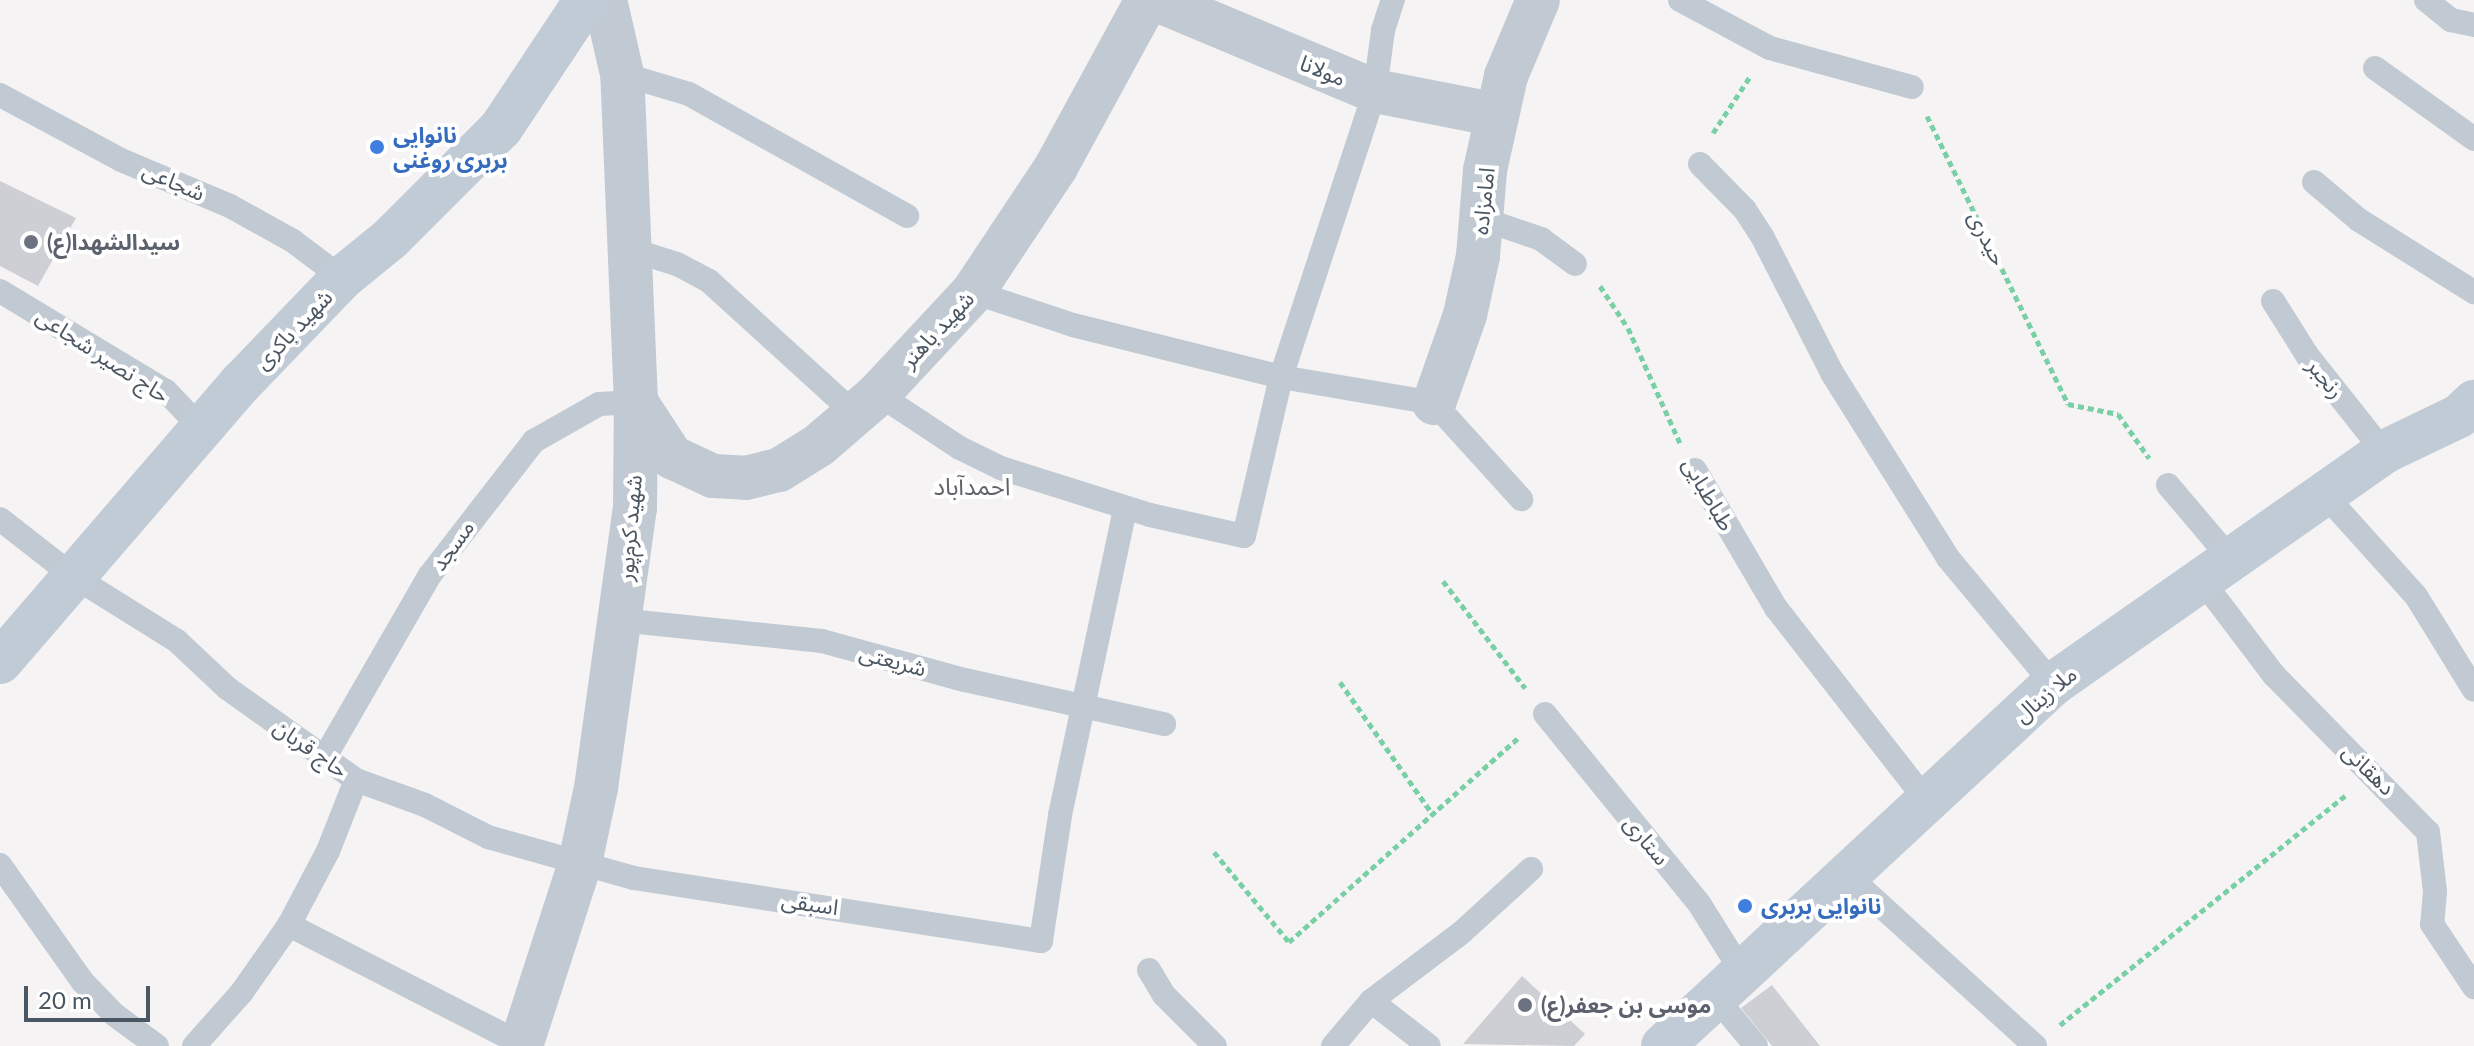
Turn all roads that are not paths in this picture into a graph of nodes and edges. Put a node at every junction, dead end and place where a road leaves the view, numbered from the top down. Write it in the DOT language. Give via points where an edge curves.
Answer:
graph roads {
  1 [pos="586,0"];
  2 [pos="605,0"];
  3 [pos="1147,0"];
  4 [pos="1157,0"];
  5 [pos="1393,0"];
  6 [pos="1538,0"];
  7 [pos="1680,0"];
  8 [pos="2426,0"];
  9 [pos="2474,25"];
  10 [pos="2375,68"];
  11 [pos="622,74"];
  12 [pos="1912,87"];
  13 [pos="1375,91"];
  14 [pos="0,95"];
  15 [pos="1497,115"];
  16 [pos="2474,139"];
  17 [pos="1700,164"];
  18 [pos="2314,182"];
  19 [pos="907,216"];
  20 [pos="1480,218"];
  21 [pos="629,249"];
  22 [pos="1575,264"];
  23 [pos="342,278"];
  24 [pos="0,291"];
  25 [pos="973,292"];
  26 [pos="2474,292"];
  27 [pos="2273,301"];
  28 [pos="1281,377"];
  29 [pos="636,402"];
  30 [pos="1434,403"];
  31 [pos="866,404"];
  32 [pos="2469,417"];
  33 [pos="200,427"];
  34 [pos="2384,452"];
  35 [pos="1695,470"];
  36 [pos="2168,485"];
  37 [pos="2325,495"];
  38 [pos="1521,499"];
  39 [pos="1125,508"];
  40 [pos="0,519"];
  41 [pos="2215,568"];
  42 [pos="73,576"];
  43 [pos="619,620"];
  44 [pos="0,662"];
  45 [pos="2053,684"];
  46 [pos="2474,690"];
  47 [pos="1083,703"];
  48 [pos="1545,714"];
  49 [pos="1164,724"];
  50 [pos="326,755"];
  51 [pos="356,780"];
  52 [pos="1926,800"];
  53 [pos="580,863"];
  54 [pos="0,865"];
  55 [pos="1531,869"];
  56 [pos="1845,873"];
  57 [pos="289,925"];
  58 [pos="1149,970"];
  59 [pos="1729,986"];
  60 [pos="2474,987"];
  61 [pos="1371,1001"];
  62 [pos="521,1045"];
  63 [pos="157,1046"];
  64 [pos="194,1046"];
  65 [pos="1215,1046"];
  66 [pos="1333,1046"];
  67 [pos="1429,1046"];
  68 [pos="1663,1046"];
  69 [pos="1756,1046"];
  70 [pos="2035,1046"];
  1 -- 23 [label="main road, شهید باکری" via="501,128 391,238"];
  2 -- 11 [label="street, شهید کرم‌پور"];
  3 -- 25 [label="street, شهید باهنر" via="1056,167"];
  4 -- 13 [label="street, مولانا"];
  5 -- 13 [label="lane"];
  6 -- 15 [label="street, امامزاده" via="1506,76"];
  7 -- 12 [label="lane" via="1770,48"];
  8 -- 9 [label="lane" via="2451,20"];
  10 -- 16 [label="lane"];
  11 -- 19 [label="lane" via="689,94"];
  11 -- 21 [label="street, شهید کرم‌پور"];
  13 -- 15 [label="street, مولانا"];
  13 -- 28 [label="lane"];
  14 -- 23 [label="lane, شجاعی" via="121,160 230,206 293,241"];
  15 -- 20 [label="street, امامزاده"];
  17 -- 45 [label="lane" via="1745,210 1762,236 1832,373 1948,558"];
  18 -- 26 [label="lane" via="2359,220"];
  20 -- 22 [label="lane" via="1541,239"];
  20 -- 30 [label="street, امامزاده" via="1465,315"];
  21 -- 29 [label="street, شهید کرم‌پور"];
  21 -- 31 [label="lane" via="709,281"];
  23 -- 33 [label="main road, شهید باکری"];
  24 -- 33 [label="lane, حاج نصیر شجاعی" via="166,391"];
  25 -- 28 [label="lane" via="1073,325"];
  25 -- 31 [label="street, شهید باهنر"];
  27 -- 34 [label="lane, رنجبر" via="2307,355"];
  28 -- 30 [label="lane"];
  28 -- 39 [label="lane" via="1244,536"];
  29 -- 31 [label="street, شهید باهنر" via="672,457 713,476 746,478 779,470"];
  29 -- 43 [label="street, شهید کرم‌پور" via="635,508"];
  29 -- 50 [label="lane, مسجد" via="599,404 534,441 430,575"];
  30 -- 38 [label="lane"];
  31 -- 39 [label="lane" via="1001,468"];
  32 -- 34 [label="main road, ملا زینال"];
  33 -- 42 [label="main road, شهید باکری"];
  34 -- 37 [label="main road, ملا زینال"];
  35 -- 52 [label="lane, طباطبایی" via="1776,608"];
  36 -- 41 [label="lane"];
  37 -- 41 [label="main road, ملا زینال"];
  37 -- 46 [label="lane" via="2416,596"];
  39 -- 47 [label="lane"];
  40 -- 42 [label="lane, حاج قربان"];
  41 -- 45 [label="main road, ملا زینال"];
  41 -- 60 [label="lane, دهقانی" via="2274,675 2428,832 2435,892 2432,924"];
  42 -- 44 [label="main road, شهید باکری"];
  42 -- 50 [label="lane, حاج قربان" via="177,641 227,688"];
  43 -- 47 [label="lane, شریعتی" via="822,641 965,680"];
  43 -- 53 [label="street, شهید کرم‌پور"];
  45 -- 52 [label="main road, ملا زینال"];
  47 -- 49 [label="lane, شریعتی"];
  47 -- 53 [label="lane, اسبقی" via="1041,941 634,878"];
  48 -- 59 [label="lane, ستاری" via="1700,905"];
  50 -- 51 [label="lane, حاج قربان"];
  51 -- 53 [label="lane, حاج قربان" via="488,837"];
  51 -- 57 [label="lane" via="328,851"];
  52 -- 56 [label="main road, ملا زینال"];
  53 -- 62 [label="street, شهید کرم‌پور"];
  54 -- 63 [label="lane" via="82,981 115,1015"];
  55 -- 61 [label="lane" via="1461,933"];
  56 -- 59 [label="main road, ملا زینال"];
  56 -- 70 [label="lane"];
  57 -- 62 [label="lane"];
  57 -- 64 [label="lane" via="242,992"];
  58 -- 65 [label="lane" via="1164,995"];
  59 -- 68 [label="main road, ملا زینال"];
  59 -- 69 [label="lane, ستاری"];
  61 -- 66 [label="lane"];
  61 -- 67 [label="lane"];
}
